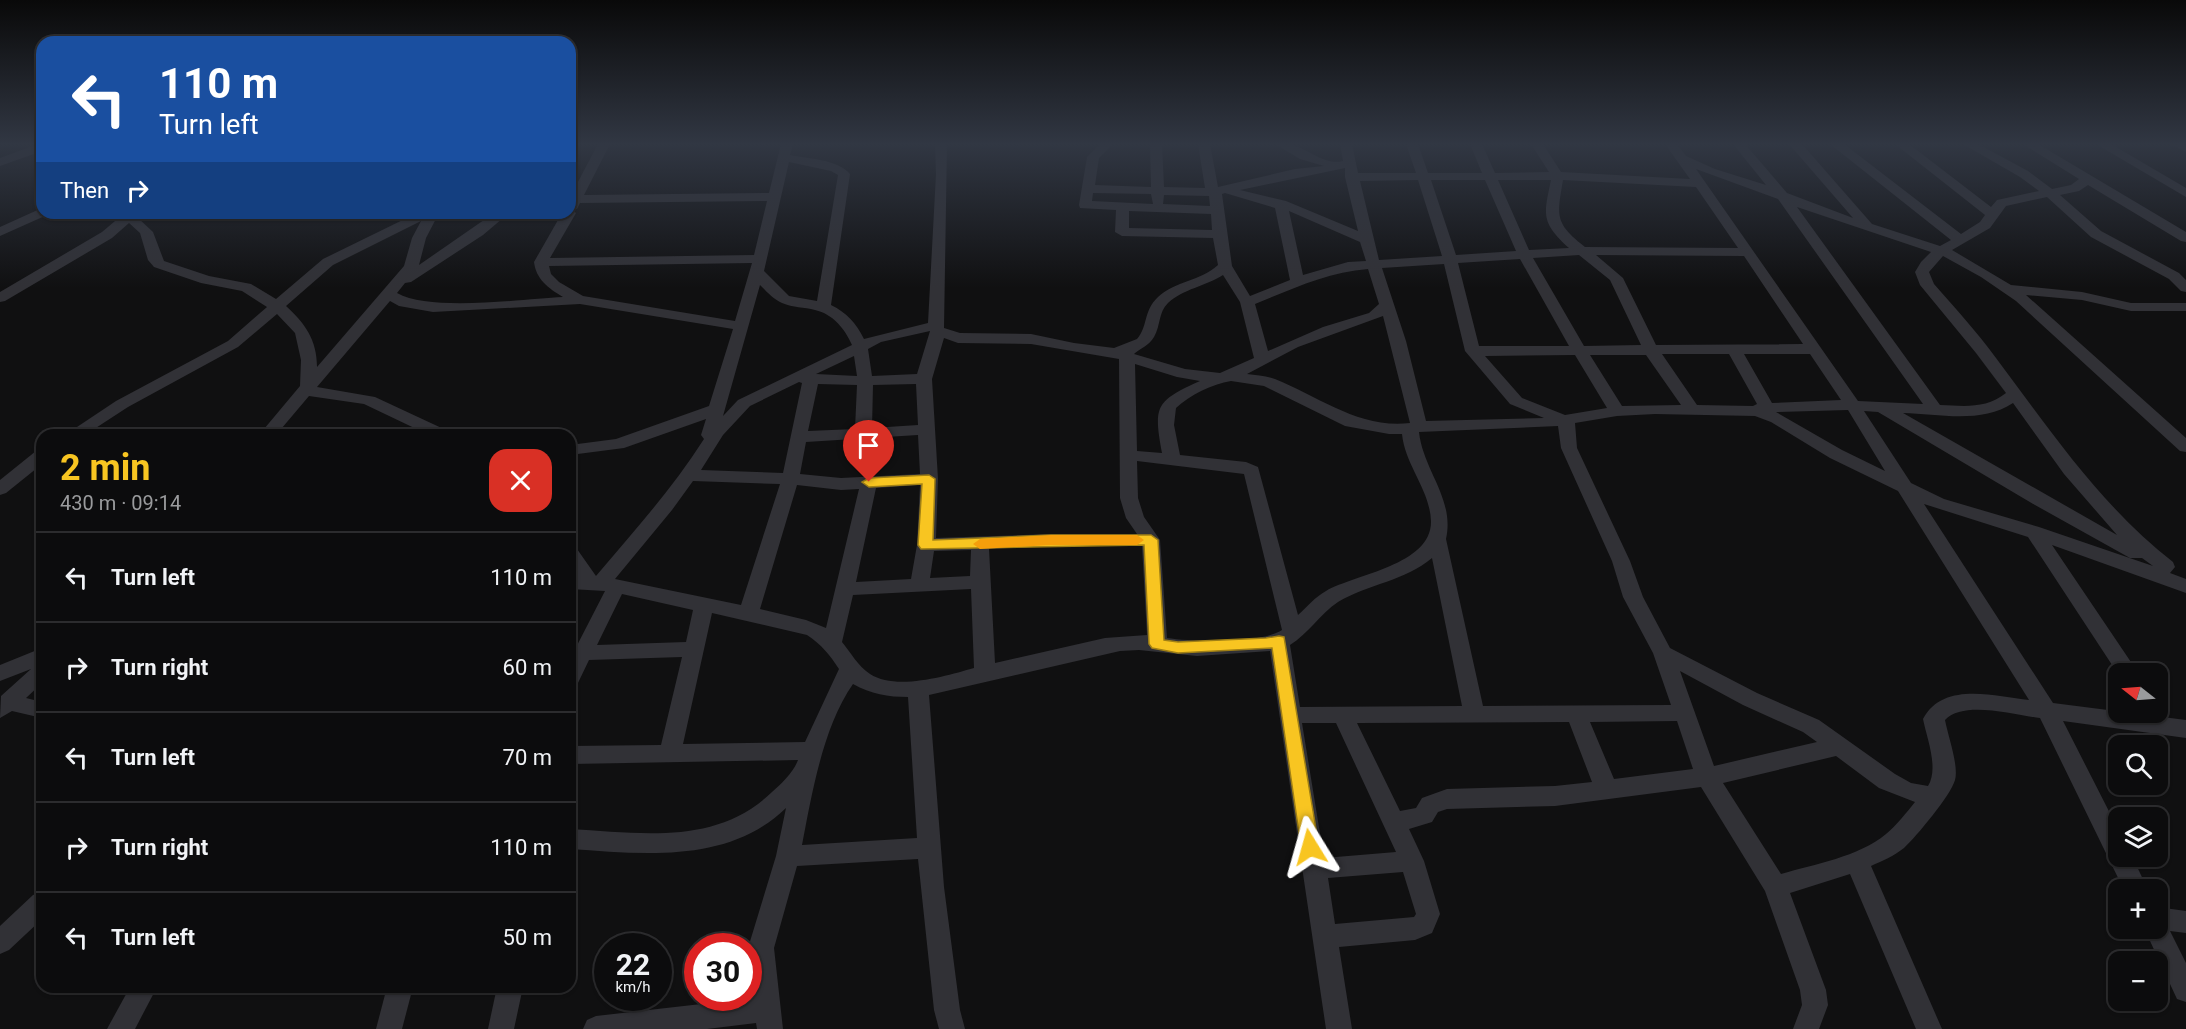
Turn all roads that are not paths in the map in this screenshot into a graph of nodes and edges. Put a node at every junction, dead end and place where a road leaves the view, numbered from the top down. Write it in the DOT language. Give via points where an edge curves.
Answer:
graph roads {
  1 [pos="775,192"];
  2 [pos="841,192"];
  3 [pos="941,192"];
  4 [pos="1087,192"];
  5 [pos="1158,192"];
  6 [pos="1220,192"];
  7 [pos="1229,192"];
  8 [pos="1352,192"];
  9 [pos="1430,192"];
  10 [pos="1498,192"];
  11 [pos="1554,192"];
  12 [pos="1706,192"];
  13 [pos="1772,192"];
  14 [pos="1779,192"];
  15 [pos="1837,192"];
  16 [pos="1898,192"];
  17 [pos="1963,192"];
  18 [pos="2048,192"];
  19 [pos="2059,192"];
  20 [pos="2110,192"];
  21 [pos="2051,194"];
  22 [pos="774,197"];
  23 [pos="1783,197"];
  24 [pos="1281,204"];
  25 [pos="576,208"];
  26 [pos="1123,208"];
  27 [pos="1159,209"];
  28 [pos="1217,210"];
  29 [pos="1992,214"];
  30 [pos="36,215"];
  31 [pos="125,219"];
  32 [pos="134,219"];
  33 [pos="415,219"];
  34 [pos="429,219"];
  35 [pos="494,219"];
  36 [pos="566,219"];
  37 [pos="1867,226"];
  38 [pos="0,232"];
  39 [pos="1219,234"];
  40 [pos="2186,238"];
  41 [pos="1366,240"];
  42 [pos="1960,240"];
  43 [pos="1579,251"];
  44 [pos="1943,251"];
  45 [pos="1747,252"];
  46 [pos="1524,254"];
  47 [pos="1450,258"];
  48 [pos="541,262"];
  49 [pos="759,265"];
  50 [pos="1376,265"];
  51 [pos="1225,266"];
  52 [pos="1298,282"];
  53 [pos="2186,288"];
  54 [pos="2010,289"];
  55 [pos="392,291"];
  56 [pos="0,298"];
  57 [pos="580,300"];
  58 [pos="1247,302"];
  59 [pos="1385,306"];
  60 [pos="278,307"];
  61 [pos="823,307"];
  62 [pos="2186,307"];
  63 [pos="741,326"];
  64 [pos="936,328"];
  65 [pos="860,346"];
  66 [pos="1815,349"];
  67 [pos="1578,350"];
  68 [pos="1651,350"];
  69 [pos="1734,350"];
  70 [pos="1473,351"];
  71 [pos="1122,354"];
  72 [pos="1262,358"];
  73 [pos="1225,377"];
  74 [pos="803,378"];
  75 [pos="924,379"];
  76 [pos="865,381"];
  77 [pos="307,389"];
  78 [pos="2014,395"];
  79 [pos="1853,406"];
  80 [pos="1767,408"];
  81 [pos="1883,408"];
  82 [pos="717,409"];
  83 [pos="1692,409"];
  84 [pos="1739,410"];
  85 [pos="1936,410"];
  86 [pos="1617,411"];
  87 [pos="1566,421"];
  88 [pos="1414,428"];
  89 [pos="82,429"];
  90 [pos="272,429"];
  91 [pos="429,429"];
  92 [pos="925,430"];
  93 [pos="863,432"];
  94 [pos="798,437"];
  95 [pos="2186,447"];
  96 [pos="576,449"];
  97 [pos="703,454"];
  98 [pos="1128,455"];
  99 [pos="36,457"];
  100 [pos="36,459"];
  101 [pos="1172,460"];
  102 [pos="0,474"];
  103 [pos="687,475"];
  104 [pos="790,479"];
  105 [pos="929,479"];
  106 [pos="869,482"];
  107 [pos="0,489"];
  108 [pos="1907,489"];
  109 [pos="2033,531"];
  110 [pos="1151,540"];
  111 [pos="1437,540"];
  112 [pos="980,544"];
  113 [pos="926,545"];
  114 [pos="576,561"];
  115 [pos="2166,567"];
  116 [pos="2186,576"];
  117 [pos="980,582"];
  118 [pos="576,583"];
  119 [pos="602,585"];
  120 [pos="919,585"];
  121 [pos="2186,586"];
  122 [pos="844,589"];
  123 [pos="704,605"];
  124 [pos="749,612"];
  125 [pos="1286,638"];
  126 [pos="832,643"];
  127 [pos="1157,644"];
  128 [pos="694,649"];
  129 [pos="583,653"];
  130 [pos="1663,653"];
  131 [pos="36,659"];
  132 [pos="2122,663"];
  133 [pos="576,667"];
  134 [pos="849,670"];
  135 [pos="5,672"];
  136 [pos="985,674"];
  137 [pos="36,677"];
  138 [pos="918,689"];
  139 [pos="4,706"];
  140 [pos="36,709"];
  141 [pos="2047,711"];
  142 [pos="1474,713"];
  143 [pos="1576,713"];
  144 [pos="1684,713"];
  145 [pos="1342,714"];
  146 [pos="1290,715"];
  147 [pos="2169,723"];
  148 [pos="1839,746"];
  149 [pos="670,754"];
  150 [pos="576,755"];
  151 [pos="808,761"];
  152 [pos="1707,777"];
  153 [pos="1606,791"];
  154 [pos="1933,797"];
  155 [pos="1393,822"];
  156 [pos="2108,833"];
  157 [pos="576,839"];
  158 [pos="929,848"];
  159 [pos="788,856"];
  160 [pos="1412,861"];
  161 [pos="1857,861"];
  162 [pos="1313,869"];
  163 [pos="1776,887"];
  164 [pos="36,909"];
  165 [pos="2168,920"];
  166 [pos="2186,922"];
  167 [pos="1323,937"];
  168 [pos="2161,939"];
  169 [pos="0,942"];
  170 [pos="2186,990"];
  171 [pos="141,993"];
  172 [pos="398,993"];
  173 [pos="509,993"];
  174 [pos="770,1019"];
  175 [pos="120,1029"];
  176 [pos="389,1029"];
  177 [pos="501,1029"];
  178 [pos="596,1029"];
  179 [pos="952,1029"];
  180 [pos="1340,1029"];
  181 [pos="1806,1029"];
  182 [pos="1929,1029"];
  1 -- 22 [label="street"];
  2 -- 61 [label="street"];
  3 -- 64 [label="street"];
  4 -- 26 [label="street" via="1085,205"];
  5 -- 27 [label="street"];
  6 -- 28 [label="street"];
  7 -- 24 [label="street"];
  8 -- 41 [label="street"];
  9 -- 47 [label="street"];
  10 -- 46 [label="street"];
  11 -- 43 [label="street" via="1552,217"];
  12 -- 45 [label="street"];
  13 -- 23 [label="street"];
  14 -- 23 [label="street"];
  15 -- 37 [label="street"];
  16 -- 42 [label="street"];
  17 -- 29 [label="street"];
  18 -- 21 [label="street"];
  19 -- 21 [label="street"];
  20 -- 40 [label="street"];
  21 -- 29 [label="street" via="2002,203"];
  21 -- 53 [label="street" via="2096,234 2163,269"];
  22 -- 25 [label="street"];
  22 -- 49 [label="street"];
  23 -- 37 [label="street"];
  23 -- 85 [label="street"];
  24 -- 41 [label="street"];
  24 -- 52 [label="street"];
  26 -- 27 [label="street"];
  26 -- 39 [label="street" via="1122,232"];
  27 -- 28 [label="street"];
  28 -- 39 [label="street"];
  29 -- 42 [label="street" via="1987,223"];
  30 -- 38 [label="street"];
  31 -- 56 [label="street" via="107,235"];
  32 -- 60 [label="street" via="146,232 159,264 206,280 246,287"];
  33 -- 60 [label="street" via="328,262"];
  34 -- 55 [label="street" via="411,267"];
  35 -- 55 [label="street"];
  36 -- 48 [label="street"];
  37 -- 44 [label="street"];
  39 -- 51 [label="street"];
  41 -- 50 [label="street"];
  42 -- 44 [label="street"];
  43 -- 45 [label="street"];
  43 -- 46 [label="street"];
  43 -- 68 [label="street" via="1616,278"];
  44 -- 54 [label="street"];
  44 -- 78 [label="street" via="1923,267 1927,285"];
  45 -- 66 [label="street"];
  46 -- 47 [label="street"];
  46 -- 67 [label="street"];
  47 -- 50 [label="street"];
  47 -- 70 [label="street"];
  48 -- 49 [label="street"];
  48 -- 57 [label="street" via="554,286"];
  49 -- 61 [label="street" via="786,300"];
  49 -- 63 [label="street"];
  50 -- 52 [label="street" via="1337,267"];
  50 -- 59 [label="street"];
  51 -- 58 [label="street"];
  51 -- 71 [label="street" via="1212,277 1167,296 1155,311 1144,343"];
  52 -- 58 [label="street"];
  54 -- 62 [label="street" via="2082,296 2132,307"];
  54 -- 95 [label="street"];
  55 -- 57 [label="street" via="404,303 433,308"];
  55 -- 77 [label="street"];
  57 -- 63 [label="street"];
  58 -- 72 [label="street"];
  59 -- 72 [label="street" via="1363,321 1328,330"];
  59 -- 88 [label="street" via="1398,341"];
  60 -- 77 [label="street" via="296,323 307,343"];
  60 -- 89 [label="street" via="233,344"];
  61 -- 65 [label="street" via="851,325"];
  63 -- 82 [label="street"];
  64 -- 65 [label="street" via="876,339"];
  64 -- 71 [label="street" via="958,338 1031,339"];
  64 -- 75 [label="street"];
  65 -- 74 [label="street"];
  65 -- 76 [label="street"];
  66 -- 69 [label="street"];
  66 -- 79 [label="street"];
  67 -- 68 [label="street"];
  67 -- 70 [label="street"];
  67 -- 86 [label="street"];
  68 -- 69 [label="street"];
  68 -- 83 [label="street"];
  69 -- 80 [label="street"];
  70 -- 87 [label="street" via="1516,401"];
  71 -- 73 [label="street" via="1183,375"];
  71 -- 98 [label="street"];
  72 -- 73 [label="street"];
  73 -- 88 [label="street" via="1268,382 1351,422 1389,429"];
  73 -- 101 [label="street" via="1174,400 1167,407"];
  74 -- 76 [label="street"];
  74 -- 94 [label="street"];
  74 -- 97 [label="street" via="744,403 730,415"];
  75 -- 76 [label="street"];
  75 -- 92 [label="street"];
  76 -- 93 [label="street"];
  77 -- 90 [label="street"];
  77 -- 91 [label="street" via="369,400"];
  78 -- 85 [label="street" via="1993,409"];
  78 -- 115 [label="street" via="2098,503 2132,541"];
  79 -- 80 [label="street"];
  79 -- 81 [label="street"];
  79 -- 108 [label="street"];
  80 -- 84 [label="street"];
  81 -- 85 [label="street"];
  81 -- 115 [label="street" via="2052,508"];
  82 -- 96 [label="street" via="618,444"];
  82 -- 97 [label="street"];
  83 -- 84 [label="street"];
  83 -- 86 [label="street"];
  84 -- 108 [label="street" via="1777,418 1836,454"];
  86 -- 87 [label="street"];
  87 -- 88 [label="street"];
  87 -- 130 [label="street" via="1569,448 1621,561 1633,597"];
  88 -- 111 [label="street" via="1413,454 1433,490 1438,508"];
  92 -- 93 [label="street"];
  92 -- 105 [label="street"];
  93 -- 94 [label="street"];
  94 -- 104 [label="street"];
  97 -- 103 [label="street"];
  98 -- 101 [label="street"];
  98 -- 110 [label="street" via="1131,509"];
  99 -- 102 [label="street"];
  100 -- 107 [label="street"];
  101 -- 125 [label="street" via="1252,471"];
  103 -- 104 [label="street"];
  103 -- 119 [label="street"];
  104 -- 106 [label="street" via="835,484"];
  104 -- 124 [label="street"];
  105 -- 106 [label="street"];
  105 -- 113 [label="street"];
  106 -- 122 [label="street"];
  108 -- 109 [label="street" via="1938,503"];
  108 -- 141 [label="street"];
  109 -- 121 [label="street"];
  109 -- 132 [label="street"];
  110 -- 112 [label="street"];
  110 -- 127 [label="street"];
  111 -- 125 [label="street" via="1428,552 1406,567 1334,596 1305,617"];
  111 -- 142 [label="street"];
  112 -- 113 [label="street"];
  112 -- 117 [label="street"];
  113 -- 120 [label="street"];
  114 -- 119 [label="street"];
  115 -- 116 [label="street"];
  117 -- 120 [label="street"];
  117 -- 136 [label="street"];
  118 -- 119 [label="street"];
  119 -- 123 [label="street"];
  119 -- 129 [label="street"];
  120 -- 122 [label="street"];
  122 -- 126 [label="street"];
  123 -- 124 [label="street"];
  123 -- 128 [label="street"];
  124 -- 126 [label="street" via="815,631"];
  125 -- 127 [label="street" via="1266,644 1178,648"];
  125 -- 146 [label="street"];
  126 -- 134 [label="street"];
  127 -- 136 [label="street" via="1112,645"];
  128 -- 129 [label="street"];
  128 -- 149 [label="street"];
  129 -- 133 [label="street"];
  130 -- 144 [label="street"];
  130 -- 148 [label="street" via="1811,726"];
  131 -- 135 [label="street"];
  134 -- 138 [label="street" via="867,684"];
  134 -- 151 [label="street"];
  136 -- 138 [label="street"];
  137 -- 139 [label="street"];
  138 -- 158 [label="street"];
  139 -- 140 [label="street"];
  141 -- 147 [label="street"];
  141 -- 154 [label="street" via="1973,701 1941,708 1934,719 1944,780"];
  141 -- 156 [label="street"];
  142 -- 143 [label="street"];
  142 -- 145 [label="street"];
  143 -- 144 [label="street"];
  143 -- 153 [label="street"];
  144 -- 152 [label="street"];
  145 -- 146 [label="street"];
  145 -- 155 [label="street"];
  146 -- 162 [label="street"];
  148 -- 152 [label="street"];
  148 -- 154 [label="street" via="1887,781"];
  149 -- 150 [label="street"];
  149 -- 151 [label="street"];
  151 -- 157 [label="street" via="784,797 740,829 711,838 656,842"];
  151 -- 159 [label="street"];
  152 -- 153 [label="street"];
  152 -- 163 [label="street"];
  153 -- 155 [label="street" via="1447,799 1430,805 1418,818"];
  154 -- 161 [label="street" via="1896,840"];
  155 -- 160 [label="street"];
  158 -- 159 [label="street"];
  158 -- 179 [label="street" via="945,999"];
  159 -- 174 [label="street" via="761,948"];
  160 -- 162 [label="street"];
  160 -- 167 [label="street" via="1428,914 1423,925 1415,929"];
  161 -- 163 [label="street"];
  161 -- 182 [label="street"];
  162 -- 167 [label="street"];
  163 -- 181 [label="street" via="1813,990 1815,1005"];
  164 -- 169 [label="street"];
  165 -- 166 [label="street"];
  167 -- 180 [label="street"];
  168 -- 170 [label="street"];
  171 -- 175 [label="street"];
  172 -- 176 [label="street"];
  173 -- 177 [label="street"];
  174 -- 178 [label="street"];
}
